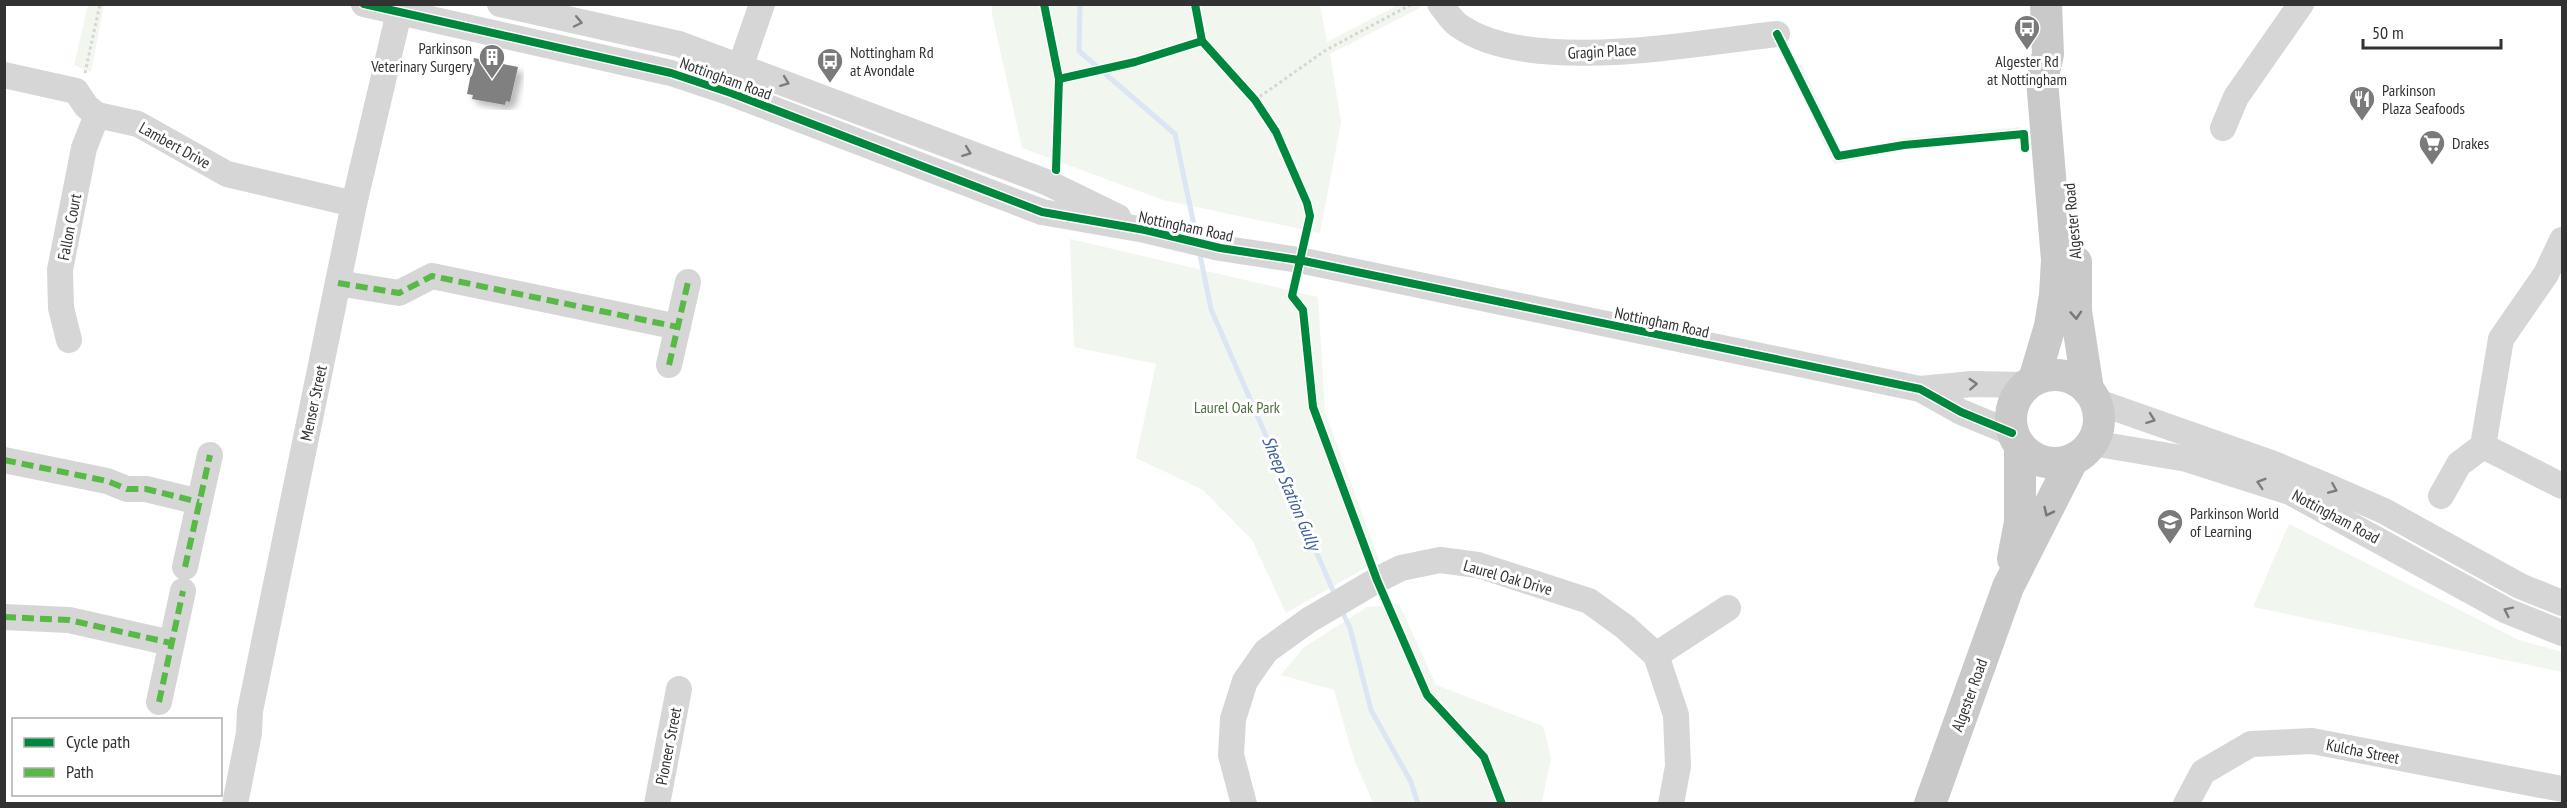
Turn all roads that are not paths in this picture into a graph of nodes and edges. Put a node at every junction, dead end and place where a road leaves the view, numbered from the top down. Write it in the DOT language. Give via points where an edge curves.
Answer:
graph roads {
  1 [pos="364,4"];
  2 [pos="500,4"];
  3 [pos="762,4"];
  4 [pos="1440,4"];
  5 [pos="2301,4"];
  6 [pos="400,8"];
  7 [pos="2044,10"];
  8 [pos="1777,34"];
  9 [pos="2048,54"];
  10 [pos="741,65"];
  11 [pos="4,75"];
  12 [pos="731,93"];
  13 [pos="97,115"];
  14 [pos="2223,128"];
  15 [pos="354,204"];
  16 [pos="1145,230"];
  17 [pos="2562,240"];
  18 [pos="688,282"];
  19 [pos="338,284"];
  20 [pos="678,327"];
  21 [pos="69,340"];
  22 [pos="669,365"];
  23 [pos="2030,382"];
  24 [pos="1920,389"];
  25 [pos="2092,395"];
  26 [pos="2016,440"];
  27 [pos="2483,446"];
  28 [pos="2083,451"];
  29 [pos="210,455"];
  30 [pos="4,460"];
  31 [pos="2562,486"];
  32 [pos="2441,496"];
  33 [pos="200,502"];
  34 [pos="2008,587"];
  35 [pos="2562,603"];
  36 [pos="1728,608"];
  37 [pos="4,617"];
  38 [pos="2562,633"];
  39 [pos="171,643"];
  40 [pos="1656,656"];
  41 [pos="679,689"];
  42 [pos="159,702"];
  43 [pos="2562,789"];
  44 [pos="235,804"];
  45 [pos="657,804"];
  46 [pos="1244,804"];
  47 [pos="1671,804"];
  48 [pos="1930,804"];
  49 [pos="2186,804"];
  1 -- 6 [label="street, Nottingham Road"];
  2 -- 10 [label="street, Nottingham Road, one-way" via="679,44"];
  3 -- 10 [label="street"];
  4 -- 8 [label="street, Gragin Place" via="1457,25 1489,41 1539,51 1588,55"];
  5 -- 14 [label="street" via="2236,98"];
  6 -- 12 [label="street, Nottingham Road" via="671,73"];
  6 -- 15 [label="street, Menser Street"];
  7 -- 9 [label="main road, Algester Road"];
  9 -- 23 [label="main road, Algester Road" via="2042,80 2057,260 2050,326"];
  9 -- 25 [label="main road, Algester Road, one-way" via="2056,78 2072,205 2076,312"];
  10 -- 12 [label="street"];
  10 -- 16 [label="street, Nottingham Road, one-way" via="1046,182"];
  11 -- 13 [label="street" via="76,91"];
  12 -- 16 [label="street, Nottingham Road" via="1042,212"];
  13 -- 15 [label="street, Lambert Drive" via="138,124 227,174"];
  13 -- 21 [label="street, Fallon Court" via="84,148 60,270"];
  15 -- 19 [label="street, Menser Street"];
  16 -- 24 [label="street, Nottingham Road"];
  17 -- 27 [label="street" via="2546,274 2501,339"];
  18 -- 20 [label="street"];
  19 -- 20 [label="street" via="399,293 432,276"];
  19 -- 44 [label="street, Menser Street" via="252,699"];
  20 -- 22 [label="street"];
  24 -- 23 [label="street, Nottingham Road, one-way"];
  23 -- 25 [label="main road" via="2062,375 2076,380"];
  23 -- 26 [label="main road" via="2012,407 2010,420"];
  24 -- 26 [label="street, Nottingham Road"];
  25 -- 28 [label="main road" via="2098,422"];
  25 -- 35 [label="street, Nottingham Road, one-way" via="2274,464 2384,511 2520,586"];
  26 -- 28 [label="main road" via="2031,457 2045,462 2059,463"];
  26 -- 34 [label="main road, Algester Road" via="2020,522"];
  27 -- 31 [label="street"];
  27 -- 32 [label="street" via="2459,464"];
  28 -- 34 [label="main road, Algester Road, one-way"];
  38 -- 28 [label="street, Nottingham Road, one-way" via="2507,611 2290,492 2187,459"];
  29 -- 33 [label="street"];
  30 -- 33 [label="street"];
  33 -- 39 [label="street"];
  34 -- 48 [label="main road, Algester Road"];
  36 -- 40 [label="street"];
  37 -- 39 [label="street" via="69,620"];
  39 -- 42 [label="street"];
  40 -- 46 [label="street, Laurel Oak Drive" via="1589,601 1478,565 1440,560 1401,568 1309,620 1266,651 1245,681 1233,719 1231,755"];
  40 -- 47 [label="street, Laurel Oak Drive" via="1676,715 1678,766"];
  41 -- 45 [label="street, Pioneer Street"];
  43 -- 49 [label="street, Kulcha Street" via="2312,741 2251,744 2203,772"];
}
